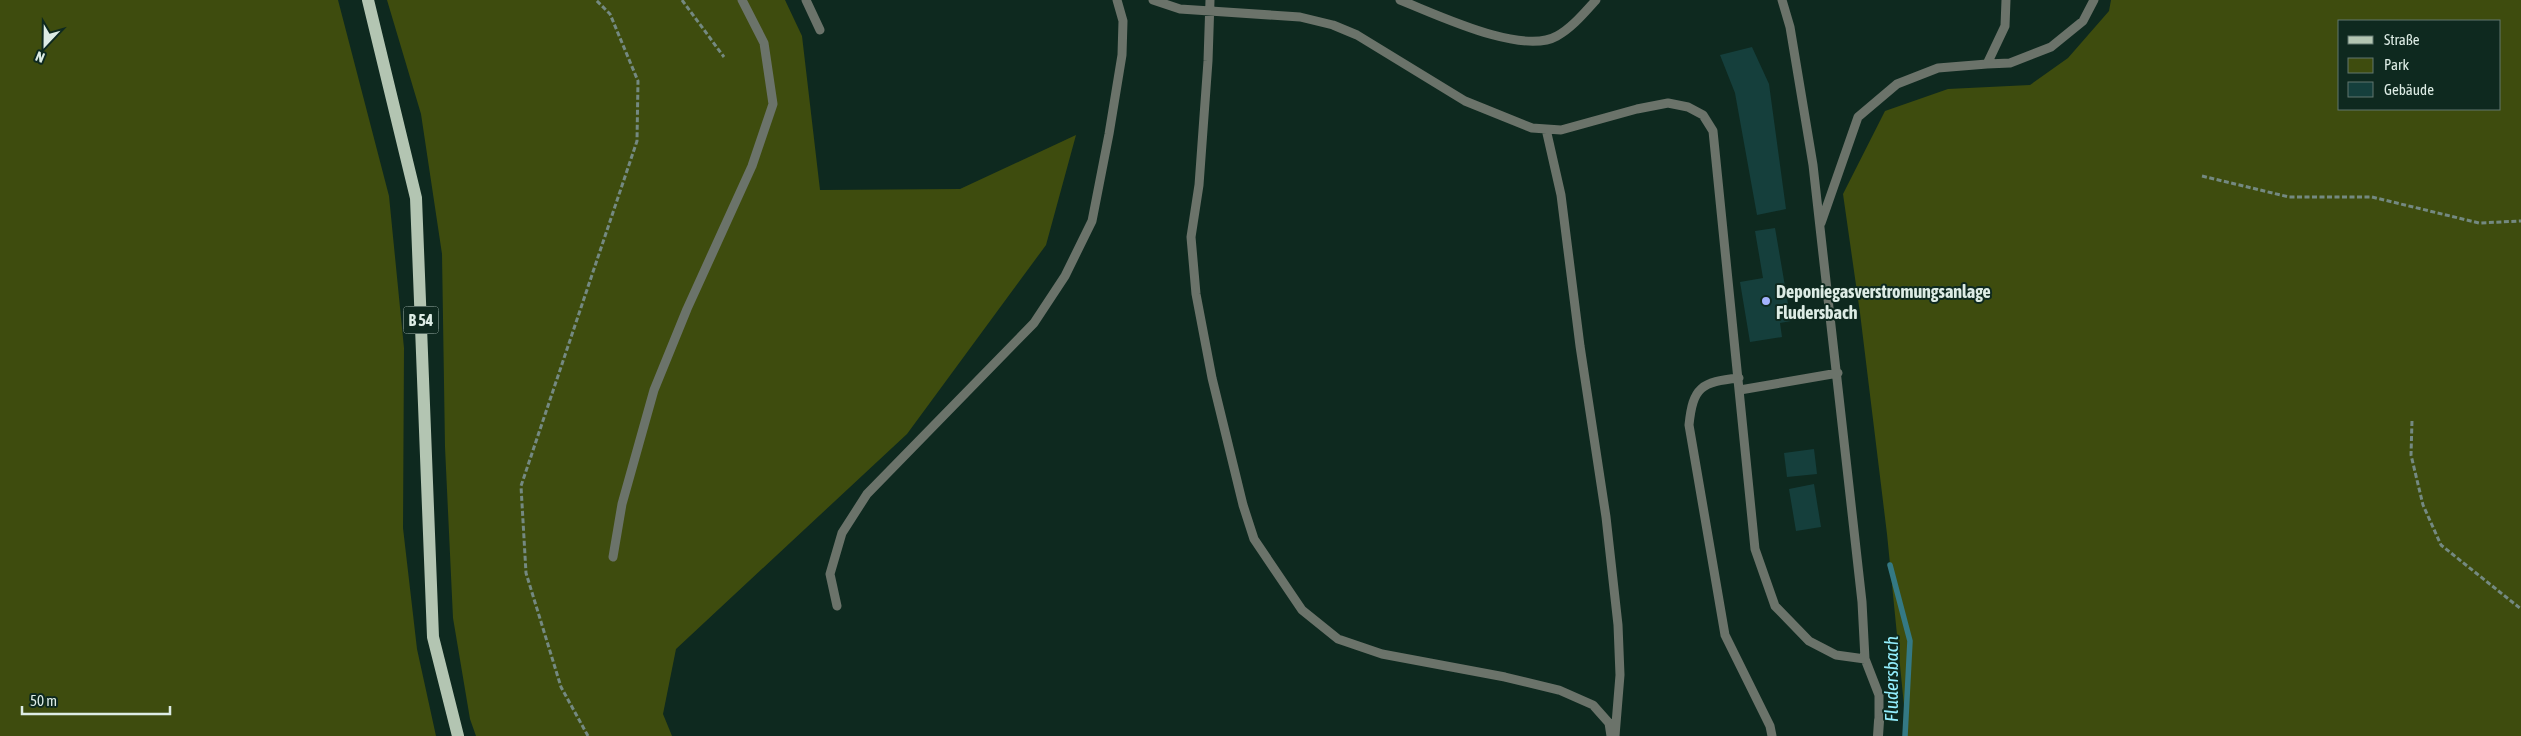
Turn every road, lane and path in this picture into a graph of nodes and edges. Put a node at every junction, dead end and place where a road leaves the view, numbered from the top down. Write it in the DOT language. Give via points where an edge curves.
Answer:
graph roads {
  1 [pos="368,0"];
  2 [pos="596,0"];
  3 [pos="682,0"];
  4 [pos="742,0"];
  5 [pos="806,0"];
  6 [pos="1117,0"];
  7 [pos="1153,0"];
  8 [pos="1210,0"];
  9 [pos="1400,0"];
  10 [pos="1596,0"];
  11 [pos="1782,0"];
  12 [pos="2006,0"];
  13 [pos="2094,0"];
  14 [pos="1211,12"];
  15 [pos="820,30"];
  16 [pos="724,57"];
  17 [pos="1987,64"];
  18 [pos="1546,129"];
  19 [pos="2202,176"];
  20 [pos="2521,221"];
  21 [pos="1820,225"];
  22 [pos="1838,373"];
  23 [pos="1739,378"];
  24 [pos="1740,390"];
  25 [pos="2412,421"];
  26 [pos="613,557"];
  27 [pos="837,606"];
  28 [pos="2521,609"];
  29 [pos="1864,659"];
  30 [pos="1879,720"];
  31 [pos="458,736"];
  32 [pos="588,736"];
  33 [pos="1611,736"];
  34 [pos="1615,736"];
  35 [pos="1772,736"];
  36 [pos="1878,736"];
  1 -- 31 [label="main road, B 54" via="416,198 433,637"];
  2 -- 32 [label="path" via="610,14 638,81 637,140 522,486 526,573 561,687"];
  3 -- 16 [label="path"];
  4 -- 26 [label="lane" via="764,43 773,104 752,166 654,390 622,504"];
  5 -- 15 [label="lane"];
  6 -- 27 [label="lane" via="1123,21 1122,55 1092,221 1065,276 1034,324 868,494 842,533 830,574"];
  7 -- 14 [label="lane" via="1180,9"];
  8 -- 14 [label="lane"];
  9 -- 10 [label="lane" via="1503,39 1535,41 1557,37"];
  11 -- 21 [label="lane" via="1790,27"];
  12 -- 17 [label="lane" via="2005,26"];
  13 -- 17 [label="lane" via="2083,21 2052,47 2010,63"];
  14 -- 18 [label="lane" via="1300,17 1333,25 1358,35 1465,101 1505,119"];
  14 -- 33 [label="lane" via="1199,185 1191,237 1196,294 1212,378 1254,539 1302,610 1338,640 1382,654 1505,676 1559,690 1593,705 1609,722"];
  17 -- 21 [label="lane" via="1938,68 1897,84 1858,117"];
  18 -- 23 [label="lane" via="1561,130 1668,103 1688,107 1703,115 1713,131"];
  18 -- 34 [label="lane" via="1560,195 1606,517 1618,624 1620,675"];
  19 -- 20 [label="path" via="2289,197 2372,197 2478,223"];
  21 -- 22 [label="lane"];
  22 -- 24 [label="lane"];
  22 -- 29 [label="lane" via="1862,602"];
  23 -- 24 [label="lane"];
  23 -- 35 [label="lane" via="1714,381 1700,389 1692,402 1690,425 1725,635"];
  24 -- 29 [label="lane" via="1755,549 1775,606 1809,641 1836,655"];
  25 -- 28 [label="path" via="2411,455 2423,505 2441,546"];
  29 -- 30 [label="lane" via="1880,695"];
  30 -- 36 [label="street"];
}
